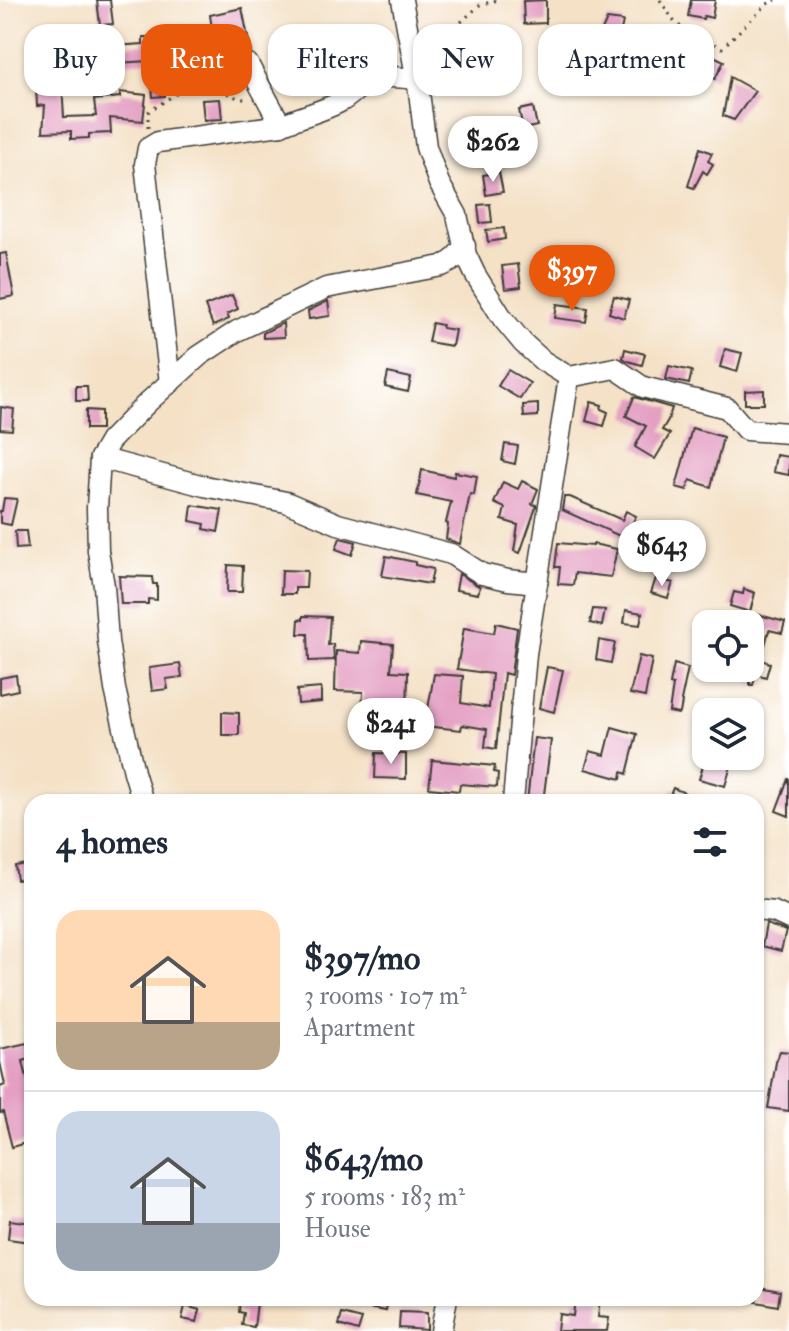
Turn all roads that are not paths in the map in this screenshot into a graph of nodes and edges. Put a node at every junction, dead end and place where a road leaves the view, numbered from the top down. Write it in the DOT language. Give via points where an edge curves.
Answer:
graph roads {
  1 [pos="402,0"];
  2 [pos="413,62"];
  3 [pos="252,72"];
  4 [pos="413,79"];
  5 [pos="418,96"];
  6 [pos="281,125"];
  7 [pos="465,246"];
  8 [pos="569,377"];
  9 [pos="170,383"];
  10 [pos="789,433"];
  11 [pos="100,458"];
  12 [pos="537,583"];
  13 [pos="141,794"];
  14 [pos="514,794"];
  15 [pos="764,911"];
  16 [pos="789,919"];
  17 [pos="446,1306"];
  18 [pos="441,1331"];
  1 -- 2 [label="street"];
  3 -- 6 [label="street"];
  4 -- 6 [label="street" via="378,78 337,104"];
  5 -- 7 [label="street" via="430,163 457,215"];
  6 -- 9 [label="street" via="158,142 148,148 145,164"];
  7 -- 8 [label="street" via="475,274 503,319 543,361"];
  7 -- 9 [label="street" via="442,266 326,288 299,300 237,331"];
  8 -- 10 [label="street" via="615,368 643,387 727,408 746,430"];
  8 -- 12 [label="street"];
  9 -- 11 [label="street" via="110,441"];
  11 -- 12 [label="street" via="286,502 338,524 451,554 482,574"];
  11 -- 13 [label="street" via="97,533 108,641"];
  12 -- 14 [label="street"];
  15 -- 16 [label="street"];
  17 -- 18 [label="street"];
}
